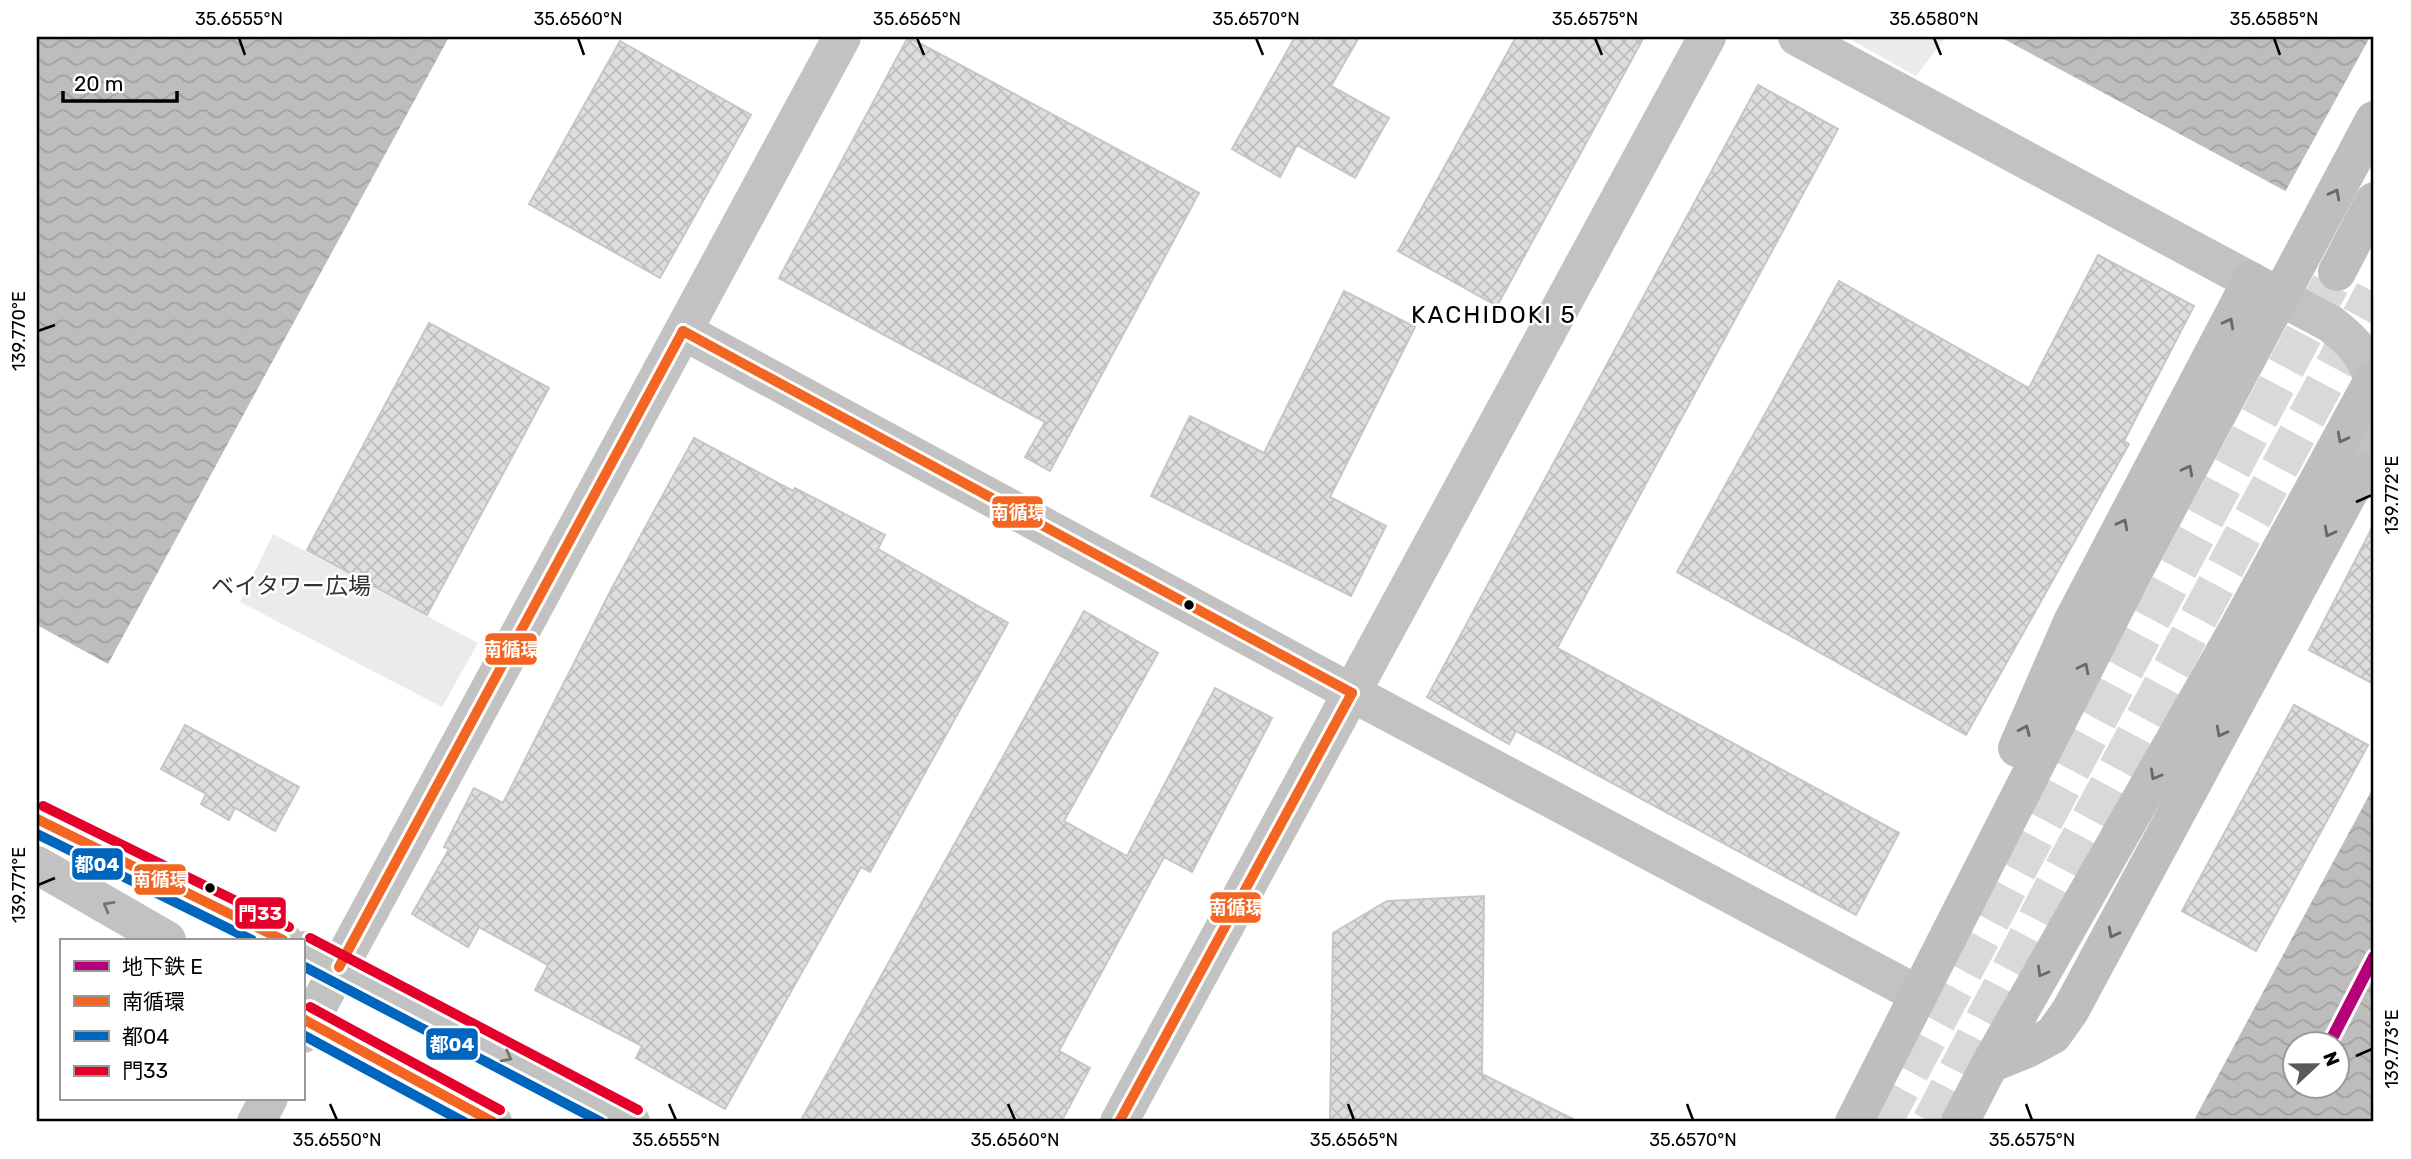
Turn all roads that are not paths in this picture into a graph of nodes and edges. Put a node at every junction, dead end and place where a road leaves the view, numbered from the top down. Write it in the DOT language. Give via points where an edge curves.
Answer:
graph roads {
  1 [pos="842,37"];
  2 [pos="1707,37"];
  3 [pos="1797,37"];
  4 [pos="2374,120"];
  5 [pos="2374,201"];
  6 [pos="2337,272"];
  7 [pos="2251,281"];
  8 [pos="683,331"];
  9 [pos="2374,378"];
  10 [pos="2374,383"];
  11 [pos="2367,457"];
  12 [pos="1352,693"];
  13 [pos="37,820"];
  14 [pos="37,865"];
  15 [pos="165,939"];
  16 [pos="281,939"];
  17 [pos="304,950"];
  18 [pos="339,967"];
  19 [pos="1906,988"];
  20 [pos="305,1025"];
  21 [pos="1990,1064"];
  22 [pos="268,1100"];
  23 [pos="256,1122"];
  24 [pos="493,1122"];
  25 [pos="631,1122"];
  26 [pos="1119,1122"];
  27 [pos="1836,1122"];
  28 [pos="1854,1122"];
  29 [pos="1960,1122"];
  1 -- 8 [label="street"];
  2 -- 12 [label="street"];
  3 -- 7 [label="street"];
  28 -- 4 [label="main road, one-way" via="2133,573"];
  5 -- 6 [label="main road"];
  7 -- 10 [label="street" via="2331,324 2354,342"];
  19 -- 7 [label="main road, one-way" via="2072,622"];
  8 -- 12 [label="street"];
  8 -- 18 [label="street"];
  9 -- 21 [label="main road, one-way" via="2237,630"];
  11 -- 21 [label="main road, one-way" via="2070,1011 2053,1035"];
  12 -- 19 [label="street"];
  12 -- 26 [label="street"];
  13 -- 16 [label="street"];
  15 -- 14 [label="street, one-way"];
  17 -- 18 [label="street"];
  18 -- 20 [label="street"];
  18 -- 25 [label="street, one-way"];
  19 -- 27 [label="main road"];
  20 -- 24 [label="street"];
  21 -- 29 [label="main road"];
  22 -- 23 [label="street"];
}
